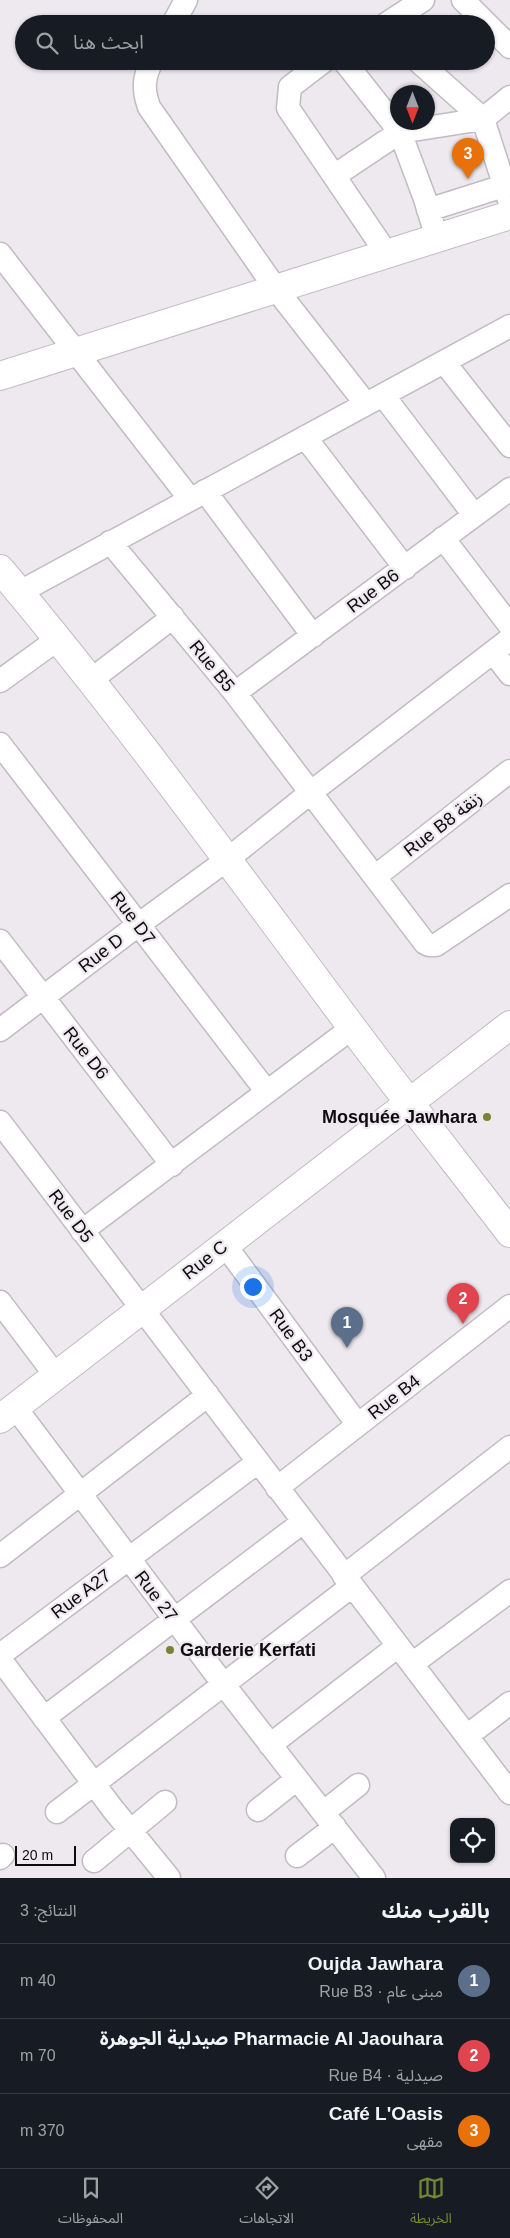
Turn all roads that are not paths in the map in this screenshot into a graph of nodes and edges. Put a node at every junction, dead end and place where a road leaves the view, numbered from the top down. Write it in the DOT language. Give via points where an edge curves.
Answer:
graph roads {
  1 [pos="186,0"];
  2 [pos="423,0"];
  3 [pos="462,0"];
  4 [pos="178,15"];
  5 [pos="400,15"];
  6 [pos="477,15"];
  7 [pos="495,32"];
  8 [pos="510,47"];
  9 [pos="148,70"];
  10 [pos="312,70"];
  11 [pos="351,70"];
  12 [pos="428,70"];
  13 [pos="510,97"];
  14 [pos="483,119"];
  15 [pos="400,132"];
  16 [pos="334,176"];
  17 [pos="508,191"];
  18 [pos="428,210"];
  19 [pos="510,215"];
  20 [pos="437,238"];
  21 [pos="0,254"];
  22 [pos="387,254"];
  23 [pos="276,289"];
  24 [pos="510,327"];
  25 [pos="76,352"];
  26 [pos="444,362"];
  27 [pos="0,376"];
  28 [pos="374,400"];
  29 [pos="305,437"];
  30 [pos="510,446"];
  31 [pos="510,489"];
  32 [pos="198,495"];
  33 [pos="474,515"];
  34 [pos="443,538"];
  35 [pos="110,542"];
  36 [pos="404,568"];
  37 [pos="0,569"];
  38 [pos="20,592"];
  39 [pos="172,617"];
  40 [pos="510,626"];
  41 [pos="313,636"];
  42 [pos="58,639"];
  43 [pos="502,645"];
  44 [pos="510,674"];
  45 [pos="91,680"];
  46 [pos="0,682"];
  47 [pos="235,693"];
  48 [pos="0,744"];
  49 [pos="510,771"];
  50 [pos="310,793"];
  51 [pos="228,859"];
  52 [pos="376,876"];
  53 [pos="510,895"];
  54 [pos="138,925"];
  55 [pos="0,940"];
  56 [pos="43,998"];
  57 [pos="510,1025"];
  58 [pos="352,1028"];
  59 [pos="0,1030"];
  60 [pos="267,1092"];
  61 [pos="410,1102"];
  62 [pos="4,1137"];
  63 [pos="172,1165"];
  64 [pos="82,1231"];
  65 [pos="510,1233"];
  66 [pos="225,1245"];
  67 [pos="0,1302"];
  68 [pos="510,1306"];
  69 [pos="142,1309"];
  70 [pos="56,1376"];
  71 [pos="208,1395"];
  72 [pos="8,1413"];
  73 [pos="358,1425"];
  74 [pos="510,1447"];
  75 [pos="258,1462"];
  76 [pos="277,1488"];
  77 [pos="79,1494"];
  78 [pos="303,1522"];
  79 [pos="0,1556"];
  80 [pos="128,1559"];
  81 [pos="348,1581"];
  82 [pos="510,1591"];
  83 [pos="175,1621"];
  84 [pos="398,1646"];
  85 [pos="0,1655"];
  86 [pos="0,1660"];
  87 [pos="412,1664"];
  88 [pos="224,1686"];
  89 [pos="510,1704"];
  90 [pos="44,1718"];
  91 [pos="467,1736"];
  92 [pos="270,1745"];
  93 [pos="297,1779"];
  94 [pos="94,1783"];
  95 [pos="358,1785"];
  96 [pos="510,1793"];
  97 [pos="166,1802"];
  98 [pos="258,1810"];
  99 [pos="57,1812"];
  100 [pos="329,1820"];
  101 [pos="131,1831"];
  102 [pos="297,1856"];
  103 [pos="94,1861"];
  104 [pos="169,1878"];
  105 [pos="374,1878"];
  1 -- 4 [label="street"];
  2 -- 5 [label="street"];
  3 -- 6 [label="street"];
  7 -- 8 [label="street"];
  9 -- 23 [label="street" via="144,94 149,107"];
  10 -- 16 [label="street" via="290,87 288,108"];
  11 -- 15 [label="street"];
  12 -- 14 [label="street"];
  13 -- 14 [label="street"];
  14 -- 15 [label="street"];
  14 -- 17 [label="street"];
  15 -- 16 [label="street"];
  15 -- 18 [label="street"];
  16 -- 22 [label="street"];
  17 -- 18 [label="street"];
  18 -- 20 [label="street"];
  19 -- 20 [label="main road"];
  20 -- 22 [label="main road"];
  21 -- 25 [label="street"];
  22 -- 23 [label="main road"];
  23 -- 25 [label="main road"];
  23 -- 28 [label="street"];
  24 -- 26 [label="street"];
  25 -- 27 [label="main road"];
  25 -- 32 [label="street"];
  26 -- 28 [label="street"];
  26 -- 30 [label="street"];
  28 -- 29 [label="street"];
  28 -- 33 [label="street"];
  29 -- 32 [label="street"];
  29 -- 36 [label="street"];
  31 -- 33 [label="street, Rue B6"];
  32 -- 35 [label="street"];
  32 -- 41 [label="street"];
  33 -- 34 [label="street, Rue B6"];
  34 -- 36 [label="street, Rue B6"];
  34 -- 40 [label="street"];
  35 -- 38 [label="street"];
  35 -- 39 [label="street, Rue B5"];
  36 -- 41 [label="street, Rue B6"];
  37 -- 38 [label="main road"];
  38 -- 42 [label="main road"];
  39 -- 45 [label="street"];
  39 -- 47 [label="street, Rue B5"];
  41 -- 47 [label="street, Rue B6"];
  42 -- 45 [label="main road"];
  42 -- 46 [label="street"];
  43 -- 44 [label="street"];
  43 -- 50 [label="street"];
  45 -- 51 [label="main road"];
  47 -- 50 [label="street, Rue B5"];
  48 -- 54 [label="street, Rue D7"];
  49 -- 52 [label="street, Rue B8 زنقة"];
  50 -- 51 [label="street"];
  50 -- 52 [label="street, Rue B5"];
  51 -- 54 [label="street, Rue D"];
  51 -- 58 [label="main road"];
  52 -- 53 [label="street, Rue B5" via="429,945 436,945"];
  54 -- 56 [label="street, Rue D"];
  54 -- 60 [label="street, Rue D7"];
  55 -- 56 [label="street, Rue D6"];
  56 -- 59 [label="street, Rue D"];
  56 -- 63 [label="street, Rue D6"];
  57 -- 61 [label="main road"];
  58 -- 60 [label="street"];
  58 -- 61 [label="main road"];
  60 -- 63 [label="street"];
  61 -- 65 [label="main road"];
  61 -- 66 [label="main road, Rue C"];
  62 -- 64 [label="street, Rue D5"];
  63 -- 64 [label="street"];
  64 -- 69 [label="street, Rue D5"];
  66 -- 69 [label="main road, Rue C"];
  66 -- 73 [label="street, Rue B3"];
  67 -- 70 [label="street"];
  68 -- 73 [label="street, Rue B4"];
  69 -- 70 [label="main road, Rue C"];
  69 -- 71 [label="street, Rue D5"];
  70 -- 72 [label="main road, Rue C"];
  71 -- 75 [label="street, Rue D5"];
  71 -- 77 [label="street"];
  72 -- 77 [label="street, Rue 27"];
  73 -- 76 [label="street, Rue B4"];
  74 -- 81 [label="street"];
  75 -- 76 [label="street, Rue D5"];
  75 -- 80 [label="street, Rue A27"];
  76 -- 78 [label="street, Rue D5"];
  77 -- 79 [label="street"];
  77 -- 80 [label="street, Rue 27"];
  78 -- 81 [label="street, Rue D5"];
  78 -- 83 [label="street"];
  80 -- 83 [label="street, Rue 27"];
  80 -- 85 [label="street, Rue A27"];
  81 -- 84 [label="street, Rue D5"];
  81 -- 88 [label="street"];
  82 -- 87 [label="street"];
  83 -- 88 [label="street, Rue 27"];
  83 -- 90 [label="street"];
  84 -- 87 [label="street, Rue D5"];
  84 -- 92 [label="street"];
  86 -- 90 [label="street"];
  87 -- 91 [label="street, Rue D5"];
  88 -- 92 [label="street, Rue 27"];
  88 -- 94 [label="street"];
  89 -- 91 [label="street"];
  90 -- 94 [label="street"];
  91 -- 96 [label="street, Rue D5"];
  92 -- 93 [label="street, Rue 27"];
  93 -- 98 [label="street"];
  93 -- 100 [label="street, Rue 27"];
  94 -- 99 [label="street"];
  94 -- 101 [label="street"];
  95 -- 100 [label="street"];
  97 -- 101 [label="street"];
  100 -- 102 [label="street"];
  100 -- 105 [label="street, Rue 27"];
  101 -- 103 [label="street"];
  101 -- 104 [label="street"];
}
